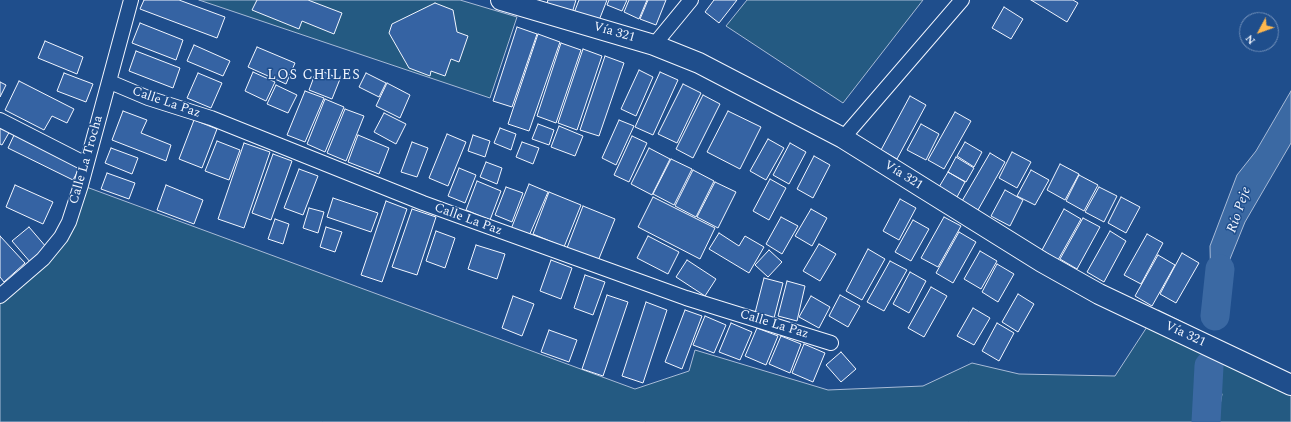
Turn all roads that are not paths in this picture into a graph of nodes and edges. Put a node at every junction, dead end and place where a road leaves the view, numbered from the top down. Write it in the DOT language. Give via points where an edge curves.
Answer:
graph roads {
  1 [pos="131,0"];
  2 [pos="501,0"];
  3 [pos="691,0"];
  4 [pos="962,0"];
  5 [pos="654,45"];
  6 [pos="110,82"];
  7 [pos="0,120"];
  8 [pos="844,138"];
  9 [pos="86,164"];
  10 [pos="0,296"];
  11 [pos="831,343"];
  12 [pos="1291,385"];
  1 -- 6 [label="street, Calle La Trocha"];
  2 -- 5 [label="street, Vía 321"];
  3 -- 5 [label="street"];
  4 -- 8 [label="street"];
  5 -- 8 [label="street, Vía 321" via="705,67"];
  6 -- 9 [label="street, Calle La Trocha"];
  6 -- 11 [label="street, Calle La Paz" via="148,98 211,118 423,204 686,298"];
  7 -- 9 [label="street"];
  8 -- 12 [label="street, Vía 321" via="1042,262 1099,294"];
  9 -- 10 [label="street, Calle La Trocha" via="69,222 61,237 32,270"];
}
